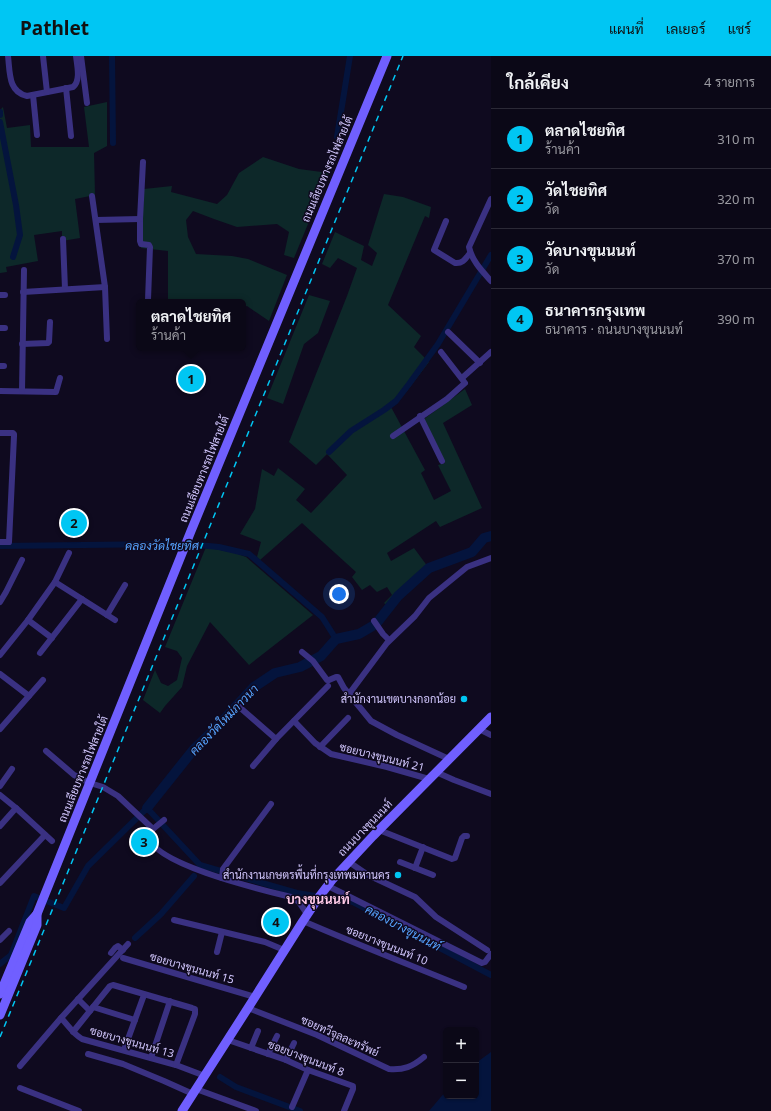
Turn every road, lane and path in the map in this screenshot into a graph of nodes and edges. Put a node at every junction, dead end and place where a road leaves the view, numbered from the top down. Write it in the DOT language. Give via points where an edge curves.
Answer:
graph roads {
  1 [pos="8,56"];
  2 [pos="43,56"];
  3 [pos="76,56"];
  4 [pos="81,56"];
  5 [pos="387,56"];
  6 [pos="66,88"];
  7 [pos="47,92"];
  8 [pos="33,95"];
  9 [pos="87,103"];
  10 [pos="37,134"];
  11 [pos="70,136"];
  12 [pos="143,162"];
  13 [pos="92,196"];
  14 [pos="491,199"];
  15 [pos="140,219"];
  16 [pos="96,220"];
  17 [pos="446,221"];
  18 [pos="63,239"];
  19 [pos="470,253"];
  20 [pos="24,270"];
  21 [pos="491,281"];
  22 [pos="105,287"];
  23 [pos="65,289"];
  24 [pos="23,292"];
  25 [pos="148,299"];
  26 [pos="50,322"];
  27 [pos="448,332"];
  28 [pos="107,339"];
  29 [pos="22,344"];
  30 [pos="441,352"];
  31 [pos="491,352"];
  32 [pos="480,363"];
  33 [pos="60,378"];
  34 [pos="464,381"];
  35 [pos="0,391"];
  36 [pos="22,391"];
  37 [pos="420,416"];
  38 [pos="0,434"];
  39 [pos="393,436"];
  40 [pos="442,461"];
  41 [pos="0,542"];
  42 [pos="68,554"];
  43 [pos="491,558"];
  44 [pos="22,560"];
  45 [pos="55,582"];
  46 [pos="125,585"];
  47 [pos="82,599"];
  48 [pos="0,602"];
  49 [pos="107,614"];
  50 [pos="28,620"];
  51 [pos="115,620"];
  52 [pos="374,621"];
  53 [pos="52,638"];
  54 [pos="390,640"];
  55 [pos="302,652"];
  56 [pos="40,653"];
  57 [pos="0,655"];
  58 [pos="1,675"];
  59 [pos="42,680"];
  60 [pos="328,686"];
  61 [pos="349,694"];
  62 [pos="29,696"];
  63 [pos="238,706"];
  64 [pos="491,717"];
  65 [pos="348,718"];
  66 [pos="294,721"];
  67 [pos="0,729"];
  68 [pos="478,730"];
  69 [pos="491,735"];
  70 [pos="276,739"];
  71 [pos="320,747"];
  72 [pos="46,751"];
  73 [pos="449,759"];
  74 [pos="253,766"];
  75 [pos="12,769"];
  76 [pos="436,772"];
  77 [pos="429,779"];
  78 [pos="90,783"];
  79 [pos="0,786"];
  80 [pos="491,794"];
  81 [pos="0,795"];
  82 [pos="271,804"];
  83 [pos="16,808"];
  84 [pos="162,822"];
  85 [pos="0,826"];
  86 [pos="153,829"];
  87 [pos="379,830"];
  88 [pos="45,835"];
  89 [pos="467,836"];
  90 [pos="52,841"];
  91 [pos="423,847"];
  92 [pos="349,862"];
  93 [pos="400,862"];
  94 [pos="415,868"];
  95 [pos="433,875"];
  96 [pos="222,878"];
  97 [pos="0,883"];
  98 [pos="328,886"];
  99 [pos="305,917"];
  100 [pos="174,920"];
  101 [pos="33,924"];
  102 [pos="9,931"];
  103 [pos="222,932"];
  104 [pos="0,940"];
  105 [pos="128,944"];
  106 [pos="105,948"];
  107 [pos="284,950"];
  108 [pos="217,952"];
  109 [pos="489,952"];
  110 [pos="117,956"];
  111 [pos="489,961"];
  112 [pos="464,987"];
  113 [pos="0,994"];
  114 [pos="144,994"];
  115 [pos="255,997"];
  116 [pos="78,999"];
  117 [pos="170,1001"];
  118 [pos="248,1008"];
  119 [pos="91,1009"];
  120 [pos="0,1015"];
  121 [pos="61,1018"];
  122 [pos="135,1020"];
  123 [pos="258,1031"];
  124 [pos="73,1032"];
  125 [pos="277,1036"];
  126 [pos="228,1040"];
  127 [pos="294,1043"];
  128 [pos="251,1048"];
  129 [pos="124,1050"];
  130 [pos="88,1054"];
  131 [pos="268,1054"];
  132 [pos="424,1057"];
  133 [pos="151,1058"];
  134 [pos="286,1060"];
  135 [pos="176,1065"];
  136 [pos="20,1066"];
  137 [pos="308,1070"];
  138 [pos="204,1076"];
  139 [pos="20,1088"];
  140 [pos="194,1092"];
  141 [pos="292,1107"];
  142 [pos="79,1111"];
  143 [pos="182,1111"];
  144 [pos="256,1111"];
  145 [pos="344,1111"];
  1 -- 8 [label="street" via="12,86 21,95"];
  2 -- 7 [label="street"];
  3 -- 6 [label="street" via="78,81 73,87"];
  4 -- 9 [label="street"];
  5 -- 78 [label="main road, ถนนเลียบทางรถไฟสายใต้"];
  6 -- 7 [label="street"];
  6 -- 11 [label="street"];
  7 -- 8 [label="street"];
  8 -- 10 [label="street"];
  12 -- 15 [label="street"];
  13 -- 16 [label="street"];
  14 -- 19 [label="street" via="469,247"];
  15 -- 16 [label="street"];
  15 -- 25 [label="street" via="140,243 150,247"];
  16 -- 22 [label="street"];
  17 -- 19 [label="street" via="434,250 456,263 462,262"];
  18 -- 23 [label="street"];
  19 -- 21 [label="street"];
  20 -- 24 [label="street"];
  22 -- 23 [label="street"];
  22 -- 28 [label="street"];
  23 -- 24 [label="street"];
  24 -- 29 [label="street"];
  26 -- 29 [label="street" via="48,343"];
  27 -- 32 [label="street"];
  29 -- 36 [label="street"];
  30 -- 34 [label="street"];
  31 -- 32 [label="street"];
  32 -- 34 [label="street"];
  33 -- 36 [label="street" via="56,392"];
  34 -- 37 [label="street" via="447,399"];
  35 -- 36 [label="street"];
  37 -- 39 [label="street"];
  37 -- 40 [label="street"];
  38 -- 41 [label="street" via="14,434 9,542"];
  42 -- 45 [label="street"];
  43 -- 54 [label="street" via="467,567 428,598 415,616"];
  44 -- 48 [label="street"];
  45 -- 47 [label="street"];
  45 -- 50 [label="street"];
  46 -- 49 [label="street"];
  47 -- 49 [label="street"];
  47 -- 53 [label="street"];
  49 -- 51 [label="street"];
  50 -- 53 [label="street"];
  50 -- 57 [label="street"];
  52 -- 54 [label="street" via="382,634"];
  53 -- 56 [label="street"];
  54 -- 61 [label="street"];
  55 -- 61 [label="street" via="326,680 338,677"];
  58 -- 62 [label="street"];
  59 -- 62 [label="street"];
  60 -- 66 [label="street"];
  61 -- 73 [label="street" via="371,721"];
  62 -- 67 [label="street"];
  63 -- 70 [label="street"];
  64 -- 68 [label="main road, ถนนบางขุนนนท์"];
  65 -- 71 [label="street"];
  66 -- 70 [label="street"];
  66 -- 71 [label="street, ซอยบางขุนนนท์ 21"];
  68 -- 69 [label="street"];
  68 -- 73 [label="main road, ถนนบางขุนนนท์"];
  70 -- 74 [label="street"];
  71 -- 77 [label="street, ซอยบางขุนนนท์ 21" via="332,754"];
  72 -- 78 [label="street" via="74,775"];
  73 -- 76 [label="main road, ถนนบางขุนนนท์"];
  75 -- 79 [label="street"];
  76 -- 77 [label="main road, ถนนบางขุนนนท์"];
  76 -- 80 [label="street"];
  77 -- 87 [label="main road, ถนนบางขุนนนท์"];
  78 -- 86 [label="street" via="118,796"];
  78 -- 101 [label="main road, ถนนเลียบทางรถไฟสายใต้"];
  81 -- 83 [label="street"];
  82 -- 96 [label="street" via="223,869"];
  83 -- 85 [label="street"];
  83 -- 88 [label="street"];
  84 -- 86 [label="street"];
  86 -- 96 [label="street" via="148,838 167,857"];
  87 -- 91 [label="street"];
  87 -- 92 [label="main road, ถนนบางขุนนนท์"];
  88 -- 90 [label="street"];
  88 -- 97 [label="street"];
  89 -- 91 [label="street" via="462,838 454,859"];
  91 -- 94 [label="street"];
  92 -- 98 [label="main road, ถนนบางขุนนนท์"];
  92 -- 109 [label="street" via="368,875 415,897 436,917"];
  93 -- 94 [label="street"];
  94 -- 95 [label="street"];
  96 -- 99 [label="street" via="291,897 299,902"];
  98 -- 99 [label="main road, ถนนบางขุนนนท์"];
  98 -- 111 [label="street" via="482,963"];
  99 -- 107 [label="main road, ถนนบางขุนนนท์"];
  99 -- 112 [label="street, ซอยบางขุนนนท์ 10" via="366,948"];
  100 -- 103 [label="street"];
  101 -- 113 [label="main road"];
  101 -- 120 [label="main road"];
  102 -- 104 [label="street"];
  103 -- 107 [label="street" via="265,942"];
  103 -- 108 [label="street"];
  105 -- 110 [label="street"];
  106 -- 110 [label="street"];
  107 -- 115 [label="main road, ถนนบางขุนนนท์"];
  109 -- 111 [label="street"];
  110 -- 115 [label="street, ซอยบางขุนนนท์ 15"];
  110 -- 116 [label="street"];
  114 -- 117 [label="street"];
  114 -- 119 [label="street" via="113,985"];
  114 -- 122 [label="street"];
  115 -- 118 [label="main road, ถนนบางขุนนนท์"];
  116 -- 119 [label="street"];
  116 -- 121 [label="street"];
  117 -- 133 [label="street"];
  117 -- 135 [label="street" via="194,1008 195,1011"];
  118 -- 126 [label="main road, ถนนบางขุนนนท์"];
  118 -- 132 [label="street, ซอยทวีจุลละทรัพย์" via="317,1035 389,1068 398,1069 414,1065"];
  119 -- 122 [label="street"];
  119 -- 124 [label="street"];
  121 -- 124 [label="street, ซอยบางขุนนนท์ 13"];
  121 -- 136 [label="street"];
  122 -- 129 [label="street"];
  123 -- 128 [label="street"];
  124 -- 129 [label="street, ซอยบางขุนนนท์ 13" via="82,1039"];
  125 -- 131 [label="street"];
  126 -- 128 [label="street, ซอยบางขุนนนท์ 8"];
  126 -- 138 [label="main road, ถนนบางขุนนนท์"];
  127 -- 134 [label="street"];
  128 -- 131 [label="street, ซอยบางขุนนนท์ 8"];
  129 -- 133 [label="street, ซอยบางขุนนนท์ 13"];
  130 -- 140 [label="street" via="123,1064"];
  131 -- 134 [label="street, ซอยบางขุนนนท์ 8"];
  133 -- 135 [label="street, ซอยบางขุนนนท์ 13"];
  134 -- 137 [label="street, ซอยบางขุนนนท์ 8"];
  135 -- 138 [label="street, ซอยบางขุนนนท์ 13"];
  137 -- 141 [label="street"];
  137 -- 145 [label="street, ซอยบางขุนนนท์ 8" via="353,1086"];
  138 -- 140 [label="main road, ถนนบางขุนนนท์"];
  139 -- 142 [label="street"];
  140 -- 143 [label="main road, ถนนบางขุนนนท์"];
  140 -- 144 [label="street"];
}
